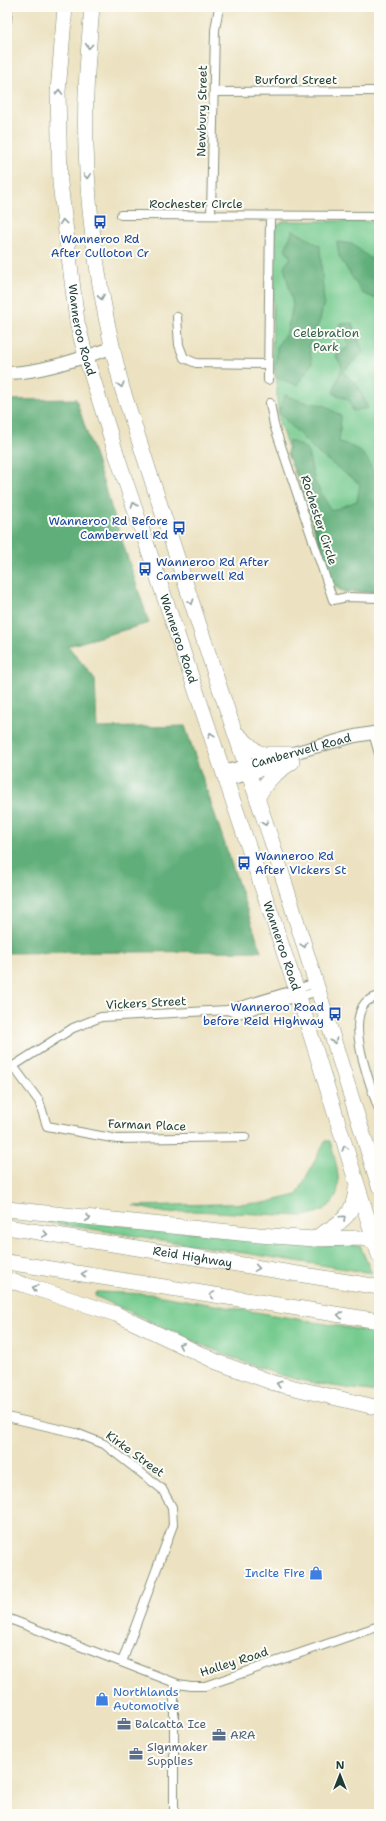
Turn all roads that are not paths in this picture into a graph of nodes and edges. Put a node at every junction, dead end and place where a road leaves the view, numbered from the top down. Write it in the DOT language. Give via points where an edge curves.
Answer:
graph roads {
  1 [pos="8,7"];
  2 [pos="65,7"];
  3 [pos="92,7"];
  4 [pos="219,7"];
  5 [pos="7,21"];
  6 [pos="214,92"];
  7 [pos="379,92"];
  8 [pos="120,215"];
  9 [pos="212,215"];
  10 [pos="270,216"];
  11 [pos="379,216"];
  12 [pos="177,317"];
  13 [pos="112,348"];
  14 [pos="86,357"];
  15 [pos="267,364"];
  16 [pos="7,373"];
  17 [pos="268,380"];
  18 [pos="270,403"];
  19 [pos="379,598"];
  20 [pos="235,732"];
  21 [pos="376,736"];
  22 [pos="379,754"];
  23 [pos="291,758"];
  24 [pos="247,770"];
  25 [pos="224,776"];
  26 [pos="257,799"];
  27 [pos="317,987"];
  28 [pos="298,993"];
  29 [pos="379,996"];
  30 [pos="10,1068"];
  31 [pos="379,1110"];
  32 [pos="245,1137"];
  33 [pos="356,1186"];
  34 [pos="379,1186"];
  35 [pos="7,1209"];
  36 [pos="7,1227"];
  37 [pos="314,1239"];
  38 [pos="376,1242"];
  39 [pos="379,1255"];
  40 [pos="7,1262"];
  41 [pos="7,1280"];
  42 [pos="379,1287"];
  43 [pos="379,1321"];
  44 [pos="317,1394"];
  45 [pos="379,1402"];
  46 [pos="379,1408"];
  47 [pos="7,1417"];
  48 [pos="7,1618"];
  49 [pos="379,1626"];
  50 [pos="122,1662"];
  51 [pos="178,1684"];
  52 [pos="174,1814"];
  1 -- 5 [label="street"];
  14 -- 2 [label="highway, Wanneroo Road, one-way" via="77,322 60,183 58,92"];
  3 -- 13 [label="highway, Wanneroo Road, one-way" via="86,74 88,182 95,258"];
  4 -- 6 [label="street, Newbury Street" via="215,30"];
  6 -- 7 [label="street, Burford Street"];
  6 -- 9 [label="street, Newbury Street"];
  8 -- 9 [label="street, Rochester Circle"];
  9 -- 10 [label="street, Rochester Circle"];
  10 -- 11 [label="street, Rochester Circle"];
  10 -- 15 [label="street"];
  12 -- 15 [label="street" via="179,345 184,358 196,364"];
  13 -- 14 [label="street"];
  13 -- 20 [label="highway, Wanneroo Road, one-way" via="122,388"];
  14 -- 16 [label="street"];
  25 -- 14 [label="highway, Wanneroo Road, one-way"];
  15 -- 17 [label="street"];
  18 -- 19 [label="street, Rochester Circle" via="274,425 333,600 346,597"];
  20 -- 23 [label="highway" via="257,752"];
  20 -- 24 [label="highway, Wanneroo Road"];
  21 -- 22 [label="street"];
  21 -- 23 [label="street, Camberwell Road" via="357,743"];
  23 -- 24 [label="street, Camberwell Road"];
  23 -- 26 [label="highway" via="269,778"];
  24 -- 25 [label="street, Camberwell Road"];
  24 -- 26 [label="highway, Wanneroo Road"];
  25 -- 28 [label="highway, Wanneroo Road"];
  26 -- 27 [label="highway, Wanneroo Road, one-way"];
  27 -- 28 [label="street, Vickers Street"];
  27 -- 34 [label="highway, Wanneroo Road, one-way"];
  28 -- 30 [label="street, Vickers Street" via="238,1014 227,1010 100,1017 73,1028"];
  33 -- 28 [label="highway, Wanneroo Road, one-way"];
  29 -- 31 [label="street" via="369,1000 362,1008 358,1024 362,1059"];
  30 -- 32 [label="street, Farman Place" via="39,1101 47,1126 117,1139"];
  37 -- 33 [label="highway, one-way" via="343,1220 353,1209"];
  33 -- 38 [label="highway, Wanneroo Road"];
  35 -- 37 [label="highway, one-way"];
  36 -- 42 [label="highway, Reid Highway, one-way"];
  37 -- 38 [label="highway" via="361,1238"];
  38 -- 39 [label="highway, Wanneroo Road"];
  43 -- 40 [label="highway, one-way"];
  44 -- 41 [label="highway, one-way" via="274,1383 217,1362 116,1314"];
  44 -- 45 [label="highway"];
  44 -- 46 [label="highway"];
  47 -- 50 [label="street, Kirke Street" via="76,1433 104,1444 162,1489 172,1507 173,1525"];
  48 -- 50 [label="street, Halley Road"];
  49 -- 51 [label="street, Halley Road" via="205,1686"];
  50 -- 51 [label="street, Halley Road"];
  51 -- 52 [label="street" via="174,1695"];
}
